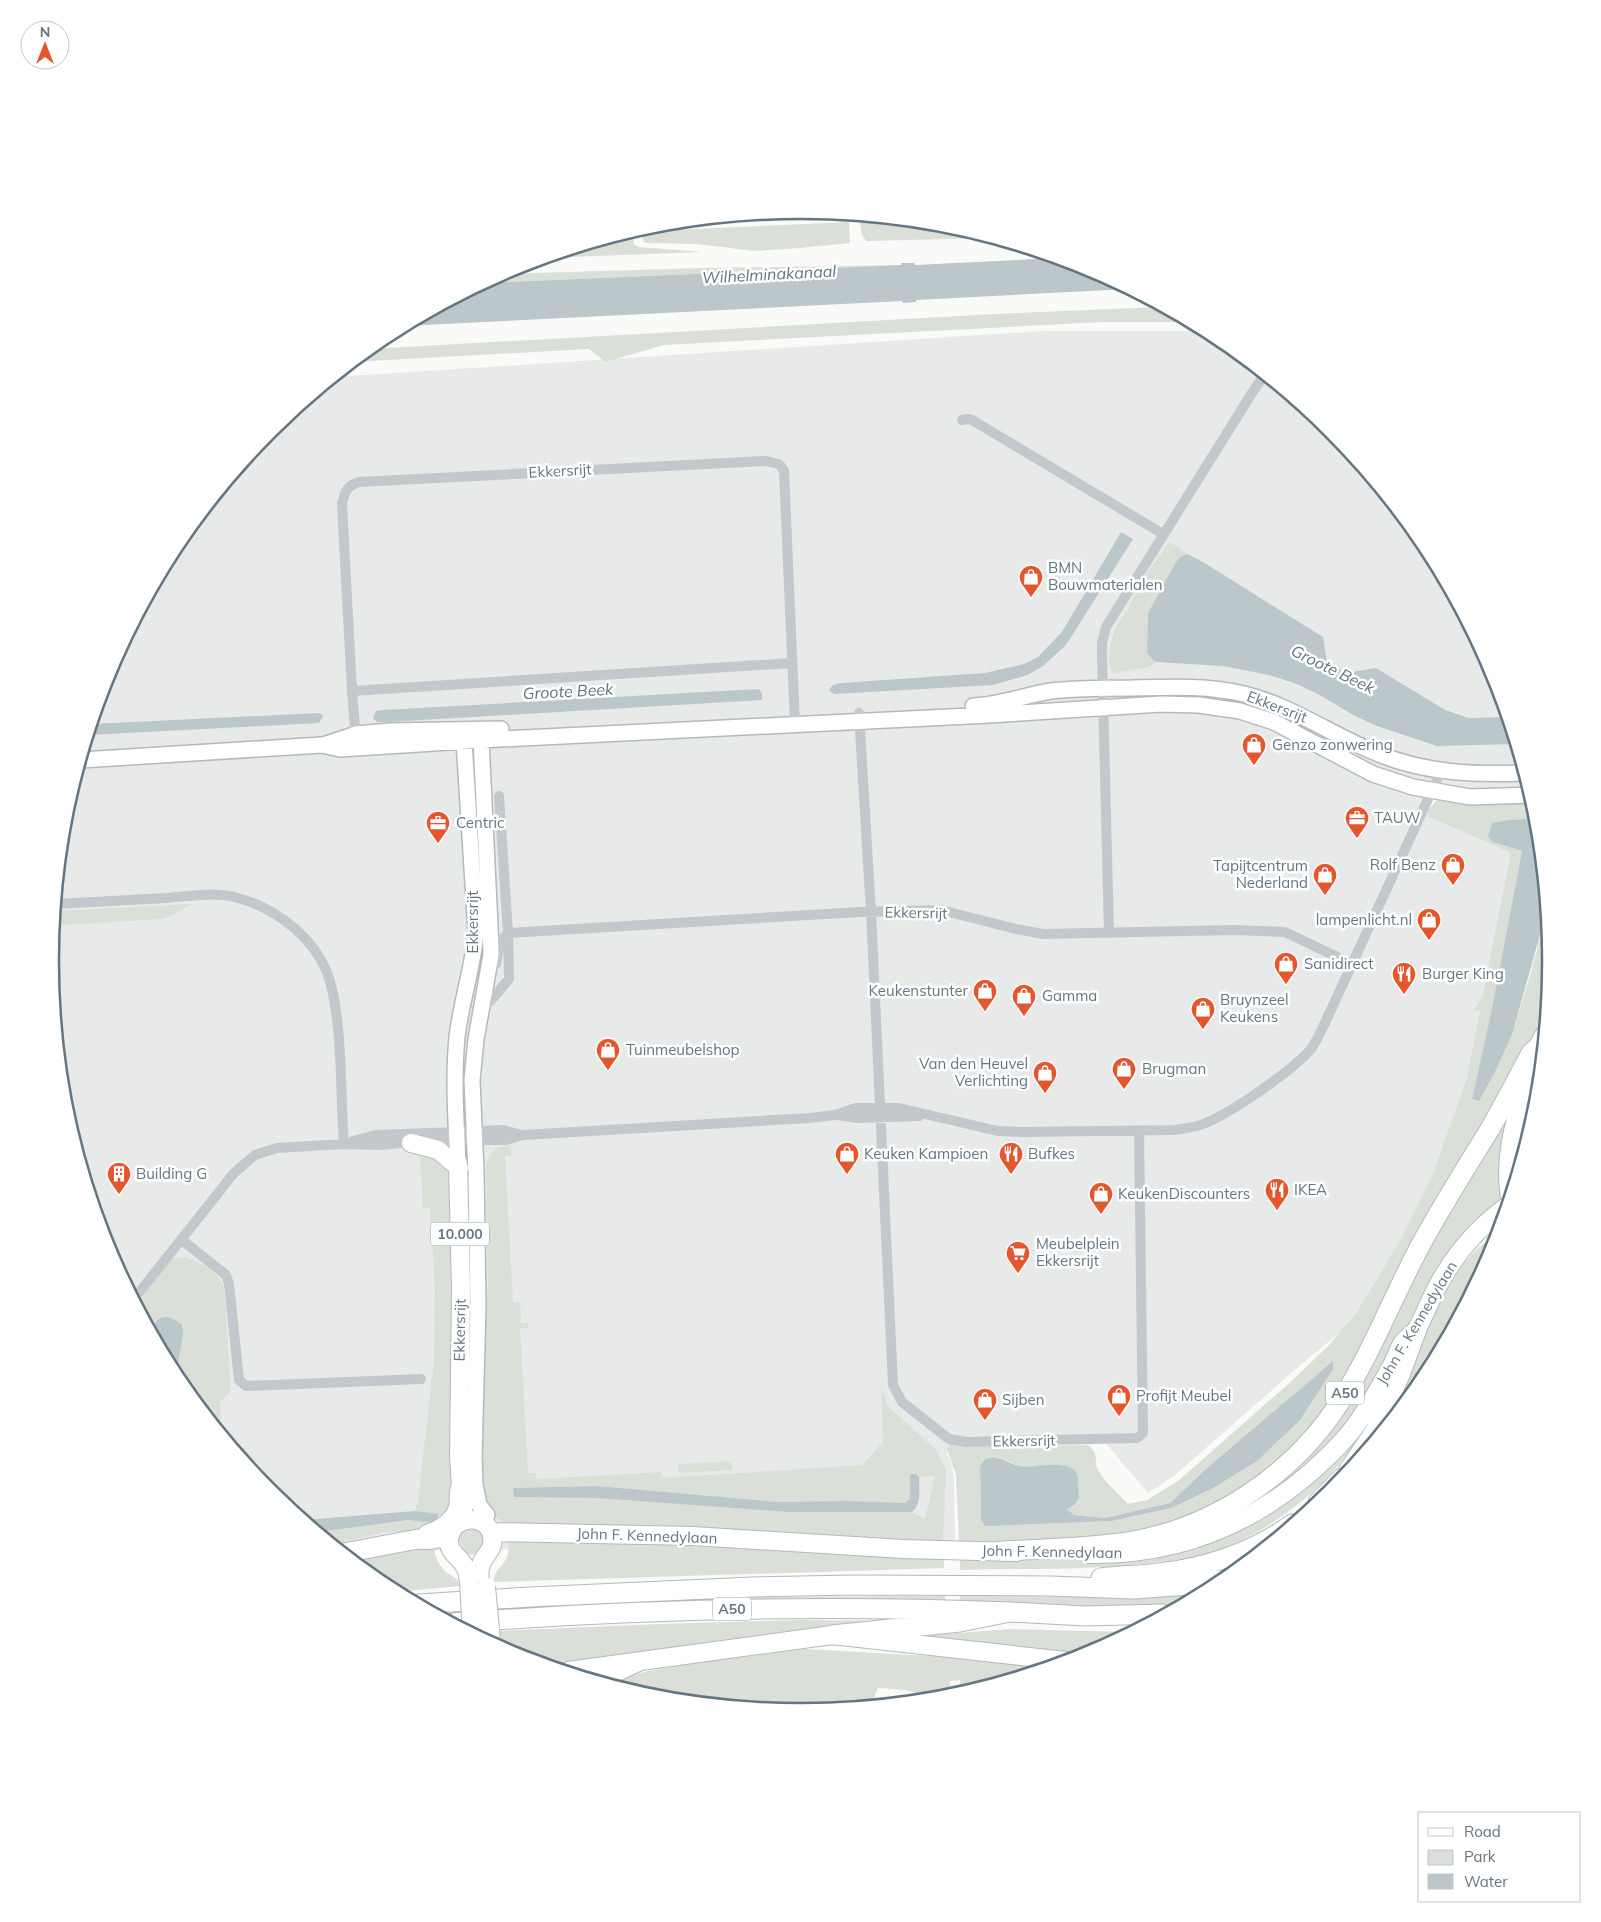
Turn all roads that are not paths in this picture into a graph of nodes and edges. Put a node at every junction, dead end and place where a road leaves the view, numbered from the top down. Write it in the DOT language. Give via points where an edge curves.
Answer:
graph roads {
  1 [pos="1261,380"];
  2 [pos="962,420"];
  3 [pos="1163,534"];
  4 [pos="792,663"];
  5 [pos="1104,688"];
  6 [pos="352,691"];
  7 [pos="1104,708"];
  8 [pos="859,717"];
  9 [pos="795,720"];
  10 [pos="473,737"];
  11 [pos="357,741"];
  12 [pos="87,760"];
  13 [pos="1441,770"];
  14 [pos="1518,773"];
  15 [pos="1432,790"];
  16 [pos="1523,795"];
  17 [pos="499,796"];
  18 [pos="61,904"];
  19 [pos="871,912"];
  20 [pos="508,933"];
  21 [pos="1109,933"];
  22 [pos="1352,964"];
  23 [pos="487,975"];
  24 [pos="482,1009"];
  25 [pos="1537,1047"];
  26 [pos="1534,1068"];
  27 [pos="881,1112"];
  28 [pos="1139,1130"];
  29 [pos="457,1136"];
  30 [pos="474,1136"];
  31 [pos="411,1143"];
  32 [pos="344,1144"];
  33 [pos="459,1166"];
  34 [pos="1509,1178"];
  35 [pos="1497,1216"];
  36 [pos="182,1240"];
  37 [pos="138,1294"];
  38 [pos="1417,1329"];
  39 [pos="421,1379"];
  40 [pos="1376,1428"];
  41 [pos="468,1485"];
  42 [pos="476,1518"];
  43 [pos="495,1533"];
  44 [pos="450,1534"];
  45 [pos="418,1539"];
  46 [pos="1260,1543"];
  47 [pos="351,1551"];
  48 [pos="1002,1551"];
  49 [pos="478,1581"];
  50 [pos="1205,1583"];
  51 [pos="1050,1586"];
  52 [pos="430,1603"];
  53 [pos="1010,1612"];
  54 [pos="1150,1614"];
  55 [pos="465,1622"];
  56 [pos="484,1631"];
  57 [pos="832,1635"];
  58 [pos="1049,1659"];
  59 [pos="637,1662"];
  60 [pos="583,1669"];
  61 [pos="607,1676"];
  1 -- 3 [label="street"];
  2 -- 3 [label="street" via="972,420"];
  3 -- 5 [label="street" via="1106,627 1102,643"];
  4 -- 6 [label="street"];
  4 -- 6 [label="street, Ekkersrijt" via="784,471 779,464 766,461 359,482 345,491 342,504"];
  4 -- 9 [label="street, Ekkersrijt"];
  5 -- 7 [label="street"];
  5 -- 8 [label="main road, Ekkersrijt" via="1052,692 989,705"];
  5 -- 13 [label="main road, Ekkersrijt" via="1208,688 1244,694 1280,705 1380,755"];
  6 -- 11 [label="street, Ekkersrijt"];
  7 -- 8 [label="main road, Ekkersrijt" via="989,715"];
  7 -- 15 [label="main road, Ekkersrijt" via="1161,704 1240,711 1274,722 1373,774 1407,786"];
  7 -- 21 [label="street"];
  8 -- 9 [label="main road, Ekkersrijt"];
  8 -- 19 [label="street, Ekkersrijt"];
  9 -- 10 [label="main road, Ekkersrijt"];
  10 -- 11 [label="main road, Ekkersrijt" via="390,731"];
  10 -- 23 [label="main road, Ekkersrijt / 10.000" via="490,926 491,955"];
  10 -- 29 [label="main road, Ekkersrijt / 10.000" via="476,932 458,1036 455,1075"];
  11 -- 12 [label="main road, Ekkersrijt" via="322,746"];
  13 -- 14 [label="main road, Ekkersrijt" via="1468,774"];
  13 -- 15 [label="street"];
  15 -- 16 [label="main road, Ekkersrijt" via="1470,797"];
  15 -- 22 [label="street"];
  17 -- 20 [label="street, Ekkersrijt"];
  18 -- 32 [label="street" via="205,895 232,897 255,904 284,921 323,961 331,984 337,1012"];
  19 -- 20 [label="street, Ekkersrijt"];
  19 -- 21 [label="street, Ekkersrijt" via="941,910 1043,934"];
  19 -- 27 [label="street, Ekkersrijt"];
  20 -- 23 [label="street, Ekkersrijt" via="500,942 496,964"];
  20 -- 24 [label="street, Ekkersrijt" via="509,979"];
  21 -- 22 [label="street, Ekkersrijt" via="1285,932"];
  22 -- 28 [label="street" via="1312,1047 1291,1068 1225,1113 1197,1126"];
  23 -- 24 [label="main road, Ekkersrijt / 10.000"];
  24 -- 30 [label="main road, Ekkersrijt / 10.000" via="473,1064"];
  25 -- 48 [label="highway, A50" via="1420,1247 1340,1403 1312,1440 1282,1469 1232,1504 1178,1529 1099,1546"];
  26 -- 34 [label="highway, A50" via="1517,1117"];
  27 -- 28 [label="street" via="933,1116 974,1126 1024,1132"];
  27 -- 28 [label="street, Ekkersrijt" via="893,1385 902,1402 949,1438 967,1442 1137,1438 1143,1433"];
  27 -- 30 [label="street" via="857,1118 835,1115 523,1135 506,1140"];
  29 -- 30 [label="street"];
  29 -- 31 [label="street"];
  29 -- 32 [label="street" via="376,1135"];
  29 -- 33 [label="main road, Ekkersrijt / 10.000"];
  30 -- 41 [label="main road, Ekkersrijt / 10.000" via="478,1304"];
  31 -- 32 [label="street"];
  31 -- 33 [label="highway" via="438,1150"];
  32 -- 36 [label="street" via="277,1148 255,1155 234,1173"];
  33 -- 41 [label="highway, Ekkersrijt / 10.000" via="459,1448"];
  35 -- 38 [label="highway, John F. Kennedylaan" via="1451,1263"];
  36 -- 37 [label="street"];
  36 -- 39 [label="street" via="226,1275 239,1380 246,1386"];
  38 -- 40 [label="highway, A50"];
  38 -- 48 [label="highway, John F. Kennedylaan" via="1403,1342 1362,1417 1330,1455 1291,1489 1238,1522 1180,1543 1132,1552 1047,1554"];
  41 -- 42 [label="highway, Ekkersrijt / 10.000" via="463,1492"];
  41 -- 45 [label="highway" via="458,1493 457,1512 440,1529"];
  42 -- 43 [label="highway"];
  42 -- 44 [label="highway" via="455,1526"];
  43 -- 48 [label="highway, John F. Kennedylaan" via="692,1536 903,1549"];
  43 -- 49 [label="highway" via="492,1547 481,1565"];
  44 -- 45 [label="highway"];
  44 -- 49 [label="highway" via="451,1550"];
  45 -- 47 [label="highway"];
  46 -- 51 [label="highway, A50" via="1201,1566"];
  49 -- 56 [label="highway, bridge"];
  50 -- 51 [label="highway, A50" via="1133,1589"];
  51 -- 52 [label="highway, A50" via="753,1587"];
  53 -- 54 [label="highway, A50" via="1085,1616"];
  53 -- 55 [label="highway, A50" via="758,1608"];
  53 -- 57 [label="highway, A50" via="960,1622"];
  57 -- 58 [label="highway"];
  57 -- 59 [label="highway"];
  59 -- 60 [label="highway"];
  59 -- 61 [label="highway"];
}
